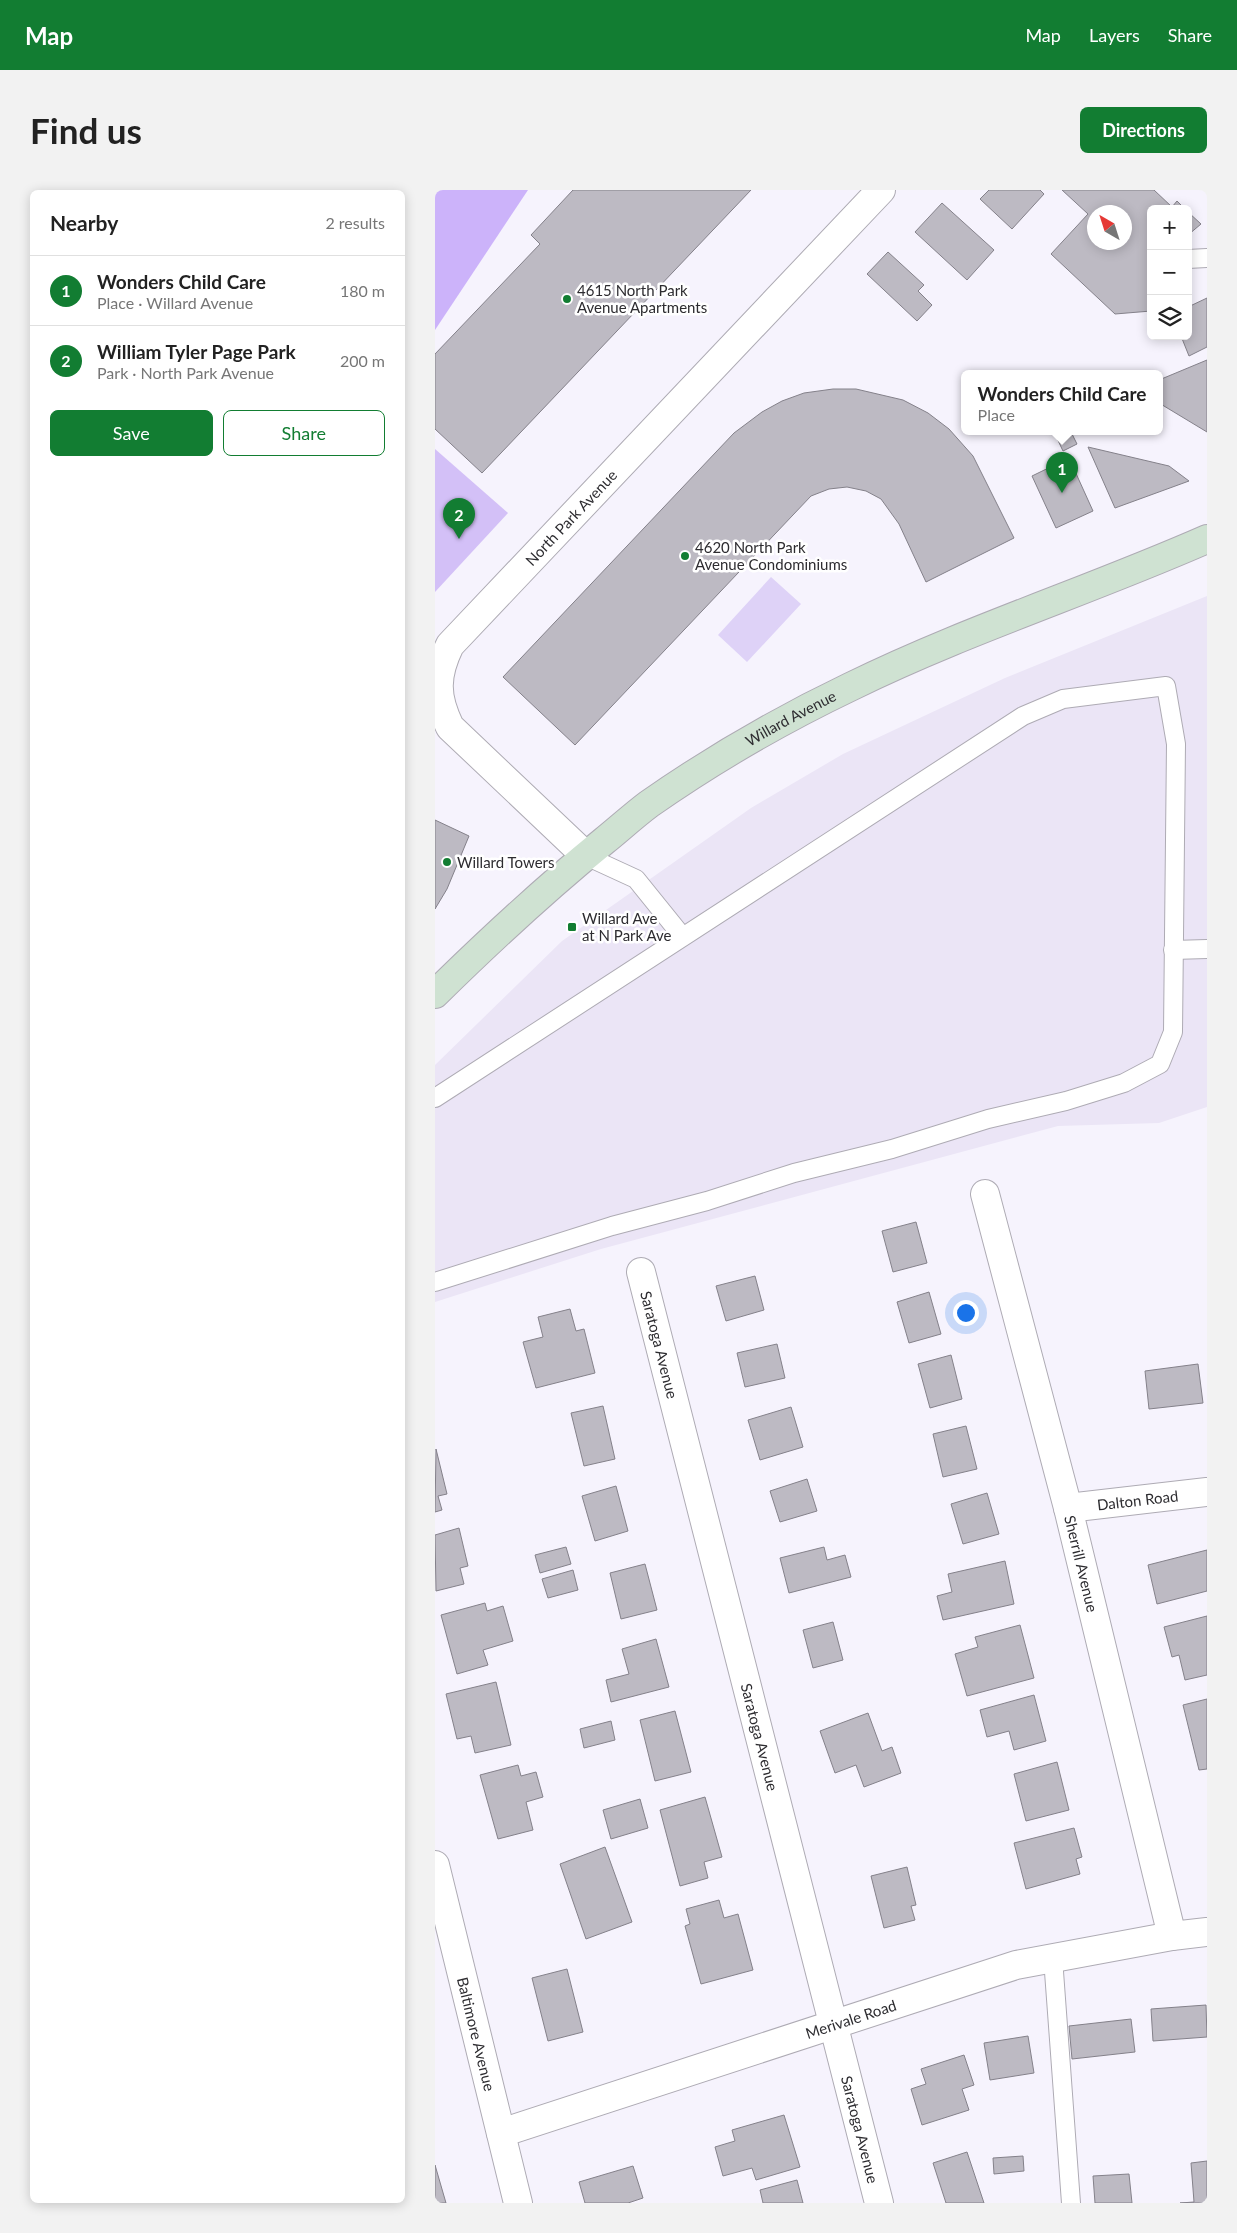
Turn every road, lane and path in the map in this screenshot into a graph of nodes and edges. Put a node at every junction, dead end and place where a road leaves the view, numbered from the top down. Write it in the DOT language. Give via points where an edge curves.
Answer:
graph roads {
  1 [pos="881,190"];
  2 [pos="1207,258"];
  3 [pos="1192,259"];
  4 [pos="1207,539"];
  5 [pos="586,856"];
  6 [pos="682,936"];
  7 [pos="1207,949"];
  8 [pos="1173,950"];
  9 [pos="435,994"];
  10 [pos="435,1098"];
  11 [pos="985,1194"];
  12 [pos="641,1272"];
  13 [pos="435,1282"];
  14 [pos="1207,1492"];
  15 [pos="1068,1508"];
  16 [pos="435,1865"];
  17 [pos="1207,1932"];
  18 [pos="1172,1936"];
  19 [pos="1053,1958"];
  20 [pos="833,2023"];
  21 [pos="501,2133"];
  22 [pos="518,2203"];
  23 [pos="879,2203"];
  24 [pos="1071,2203"];
  1 -- 5 [label="street, North Park Avenue" via="450,644 439,664 436,696 450,726"];
  2 -- 3 [label="lane"];
  4 -- 5 [label="street, Willard Avenue" via="937,647 848,688 767,731 679,785 630,819"];
  5 -- 6 [label="lane" via="636,878"];
  5 -- 9 [label="street, Willard Avenue"];
  6 -- 8 [label="lane" via="1023,716 1063,699 1166,686 1176,744"];
  6 -- 10 [label="lane"];
  7 -- 8 [label="lane"];
  8 -- 13 [label="lane" via="1173,1032 1161,1064 1123,1083 892,1149 794,1173"];
  11 -- 15 [label="street, Sherrill Avenue"];
  12 -- 20 [label="street, Saratoga Avenue"];
  14 -- 15 [label="street, Dalton Road"];
  15 -- 18 [label="street, Sherrill Avenue"];
  16 -- 21 [label="street, Baltimore Avenue"];
  17 -- 18 [label="street, Merivale Road"];
  18 -- 19 [label="street, Merivale Road"];
  19 -- 20 [label="street, Merivale Road" via="1016,1965"];
  19 -- 24 [label="lane"];
  20 -- 21 [label="street, Merivale Road"];
  20 -- 23 [label="street, Saratoga Avenue"];
  21 -- 22 [label="street, Baltimore Avenue"];
}
